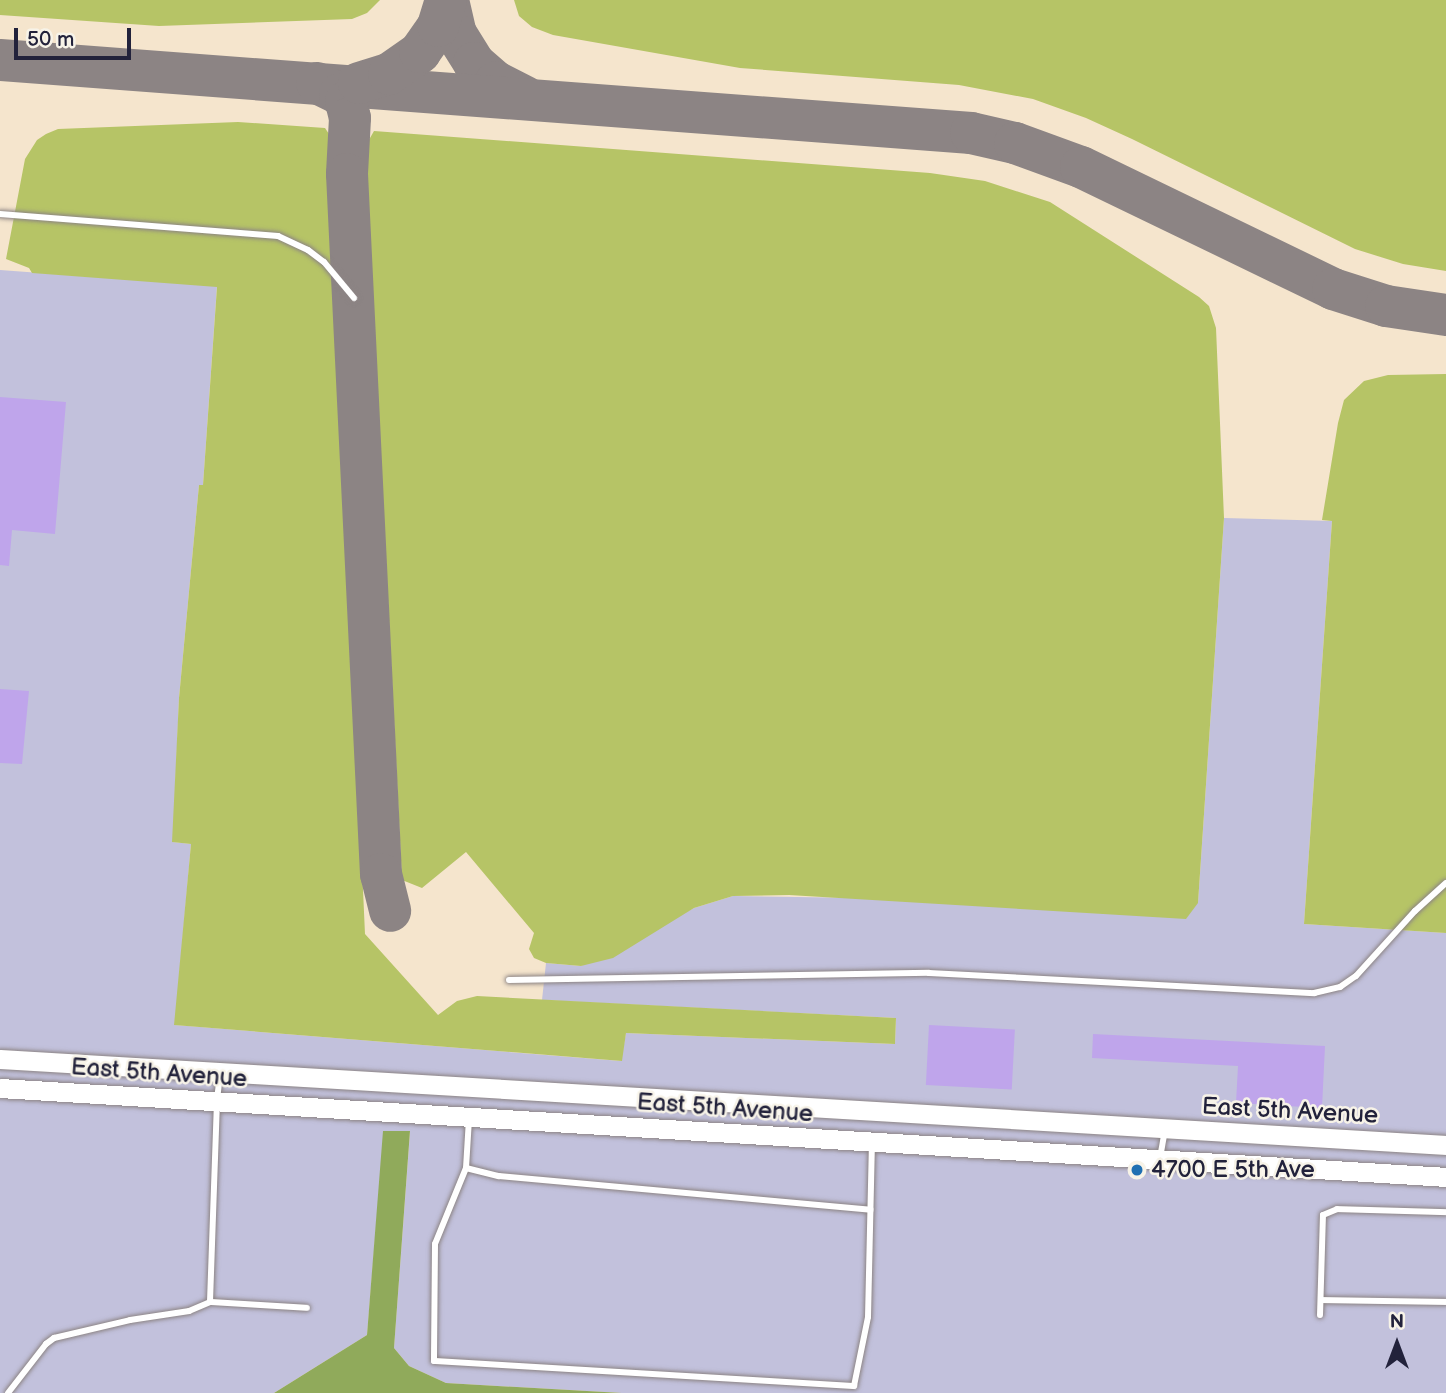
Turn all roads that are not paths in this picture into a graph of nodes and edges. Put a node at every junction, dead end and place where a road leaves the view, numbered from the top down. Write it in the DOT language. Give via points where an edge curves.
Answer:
graph roads {
  1 [pos="0,214"];
  2 [pos="354,298"];
  3 [pos="1446,883"];
  4 [pos="509,979"];
  5 [pos="1,1060"];
  6 [pos="221,1073"];
  7 [pos="0,1088"];
  8 [pos="217,1101"];
  9 [pos="470,1116"];
  10 [pos="1166,1128"];
  11 [pos="872,1141"];
  12 [pos="1446,1145"];
  13 [pos="1160,1160"];
  14 [pos="466,1168"];
  15 [pos="1446,1177"];
  16 [pos="870,1210"];
  17 [pos="1446,1212"];
  18 [pos="1321,1300"];
  19 [pos="210,1302"];
  20 [pos="1446,1302"];
  21 [pos="307,1308"];
  22 [pos="1320,1315"];
  23 [pos="8,1393"];
  1 -- 2 [label="lane" via="278,236 324,262"];
  3 -- 4 [label="lane" via="1356,976 1340,987 1314,993 929,972"];
  5 -- 6 [label="main road, East 5th Avenue"];
  6 -- 8 [label="lane"];
  6 -- 10 [label="main road, East 5th Avenue"];
  7 -- 8 [label="main road, East 5th Avenue"];
  8 -- 9 [label="main road, East 5th Avenue"];
  8 -- 19 [label="lane"];
  9 -- 11 [label="main road, East 5th Avenue"];
  9 -- 14 [label="lane"];
  10 -- 12 [label="main road, East 5th Avenue"];
  10 -- 13 [label="lane"];
  11 -- 13 [label="main road, East 5th Avenue"];
  11 -- 16 [label="lane"];
  13 -- 15 [label="main road, East 5th Avenue"];
  14 -- 16 [label="lane" via="499,1176"];
  14 -- 16 [label="lane" via="435,1244 434,1361 854,1386 868,1317"];
  17 -- 18 [label="lane" via="1336,1209 1323,1215"];
  18 -- 20 [label="lane"];
  18 -- 22 [label="lane"];
  19 -- 21 [label="lane"];
  19 -- 23 [label="lane" via="189,1311 54,1338"];
}
